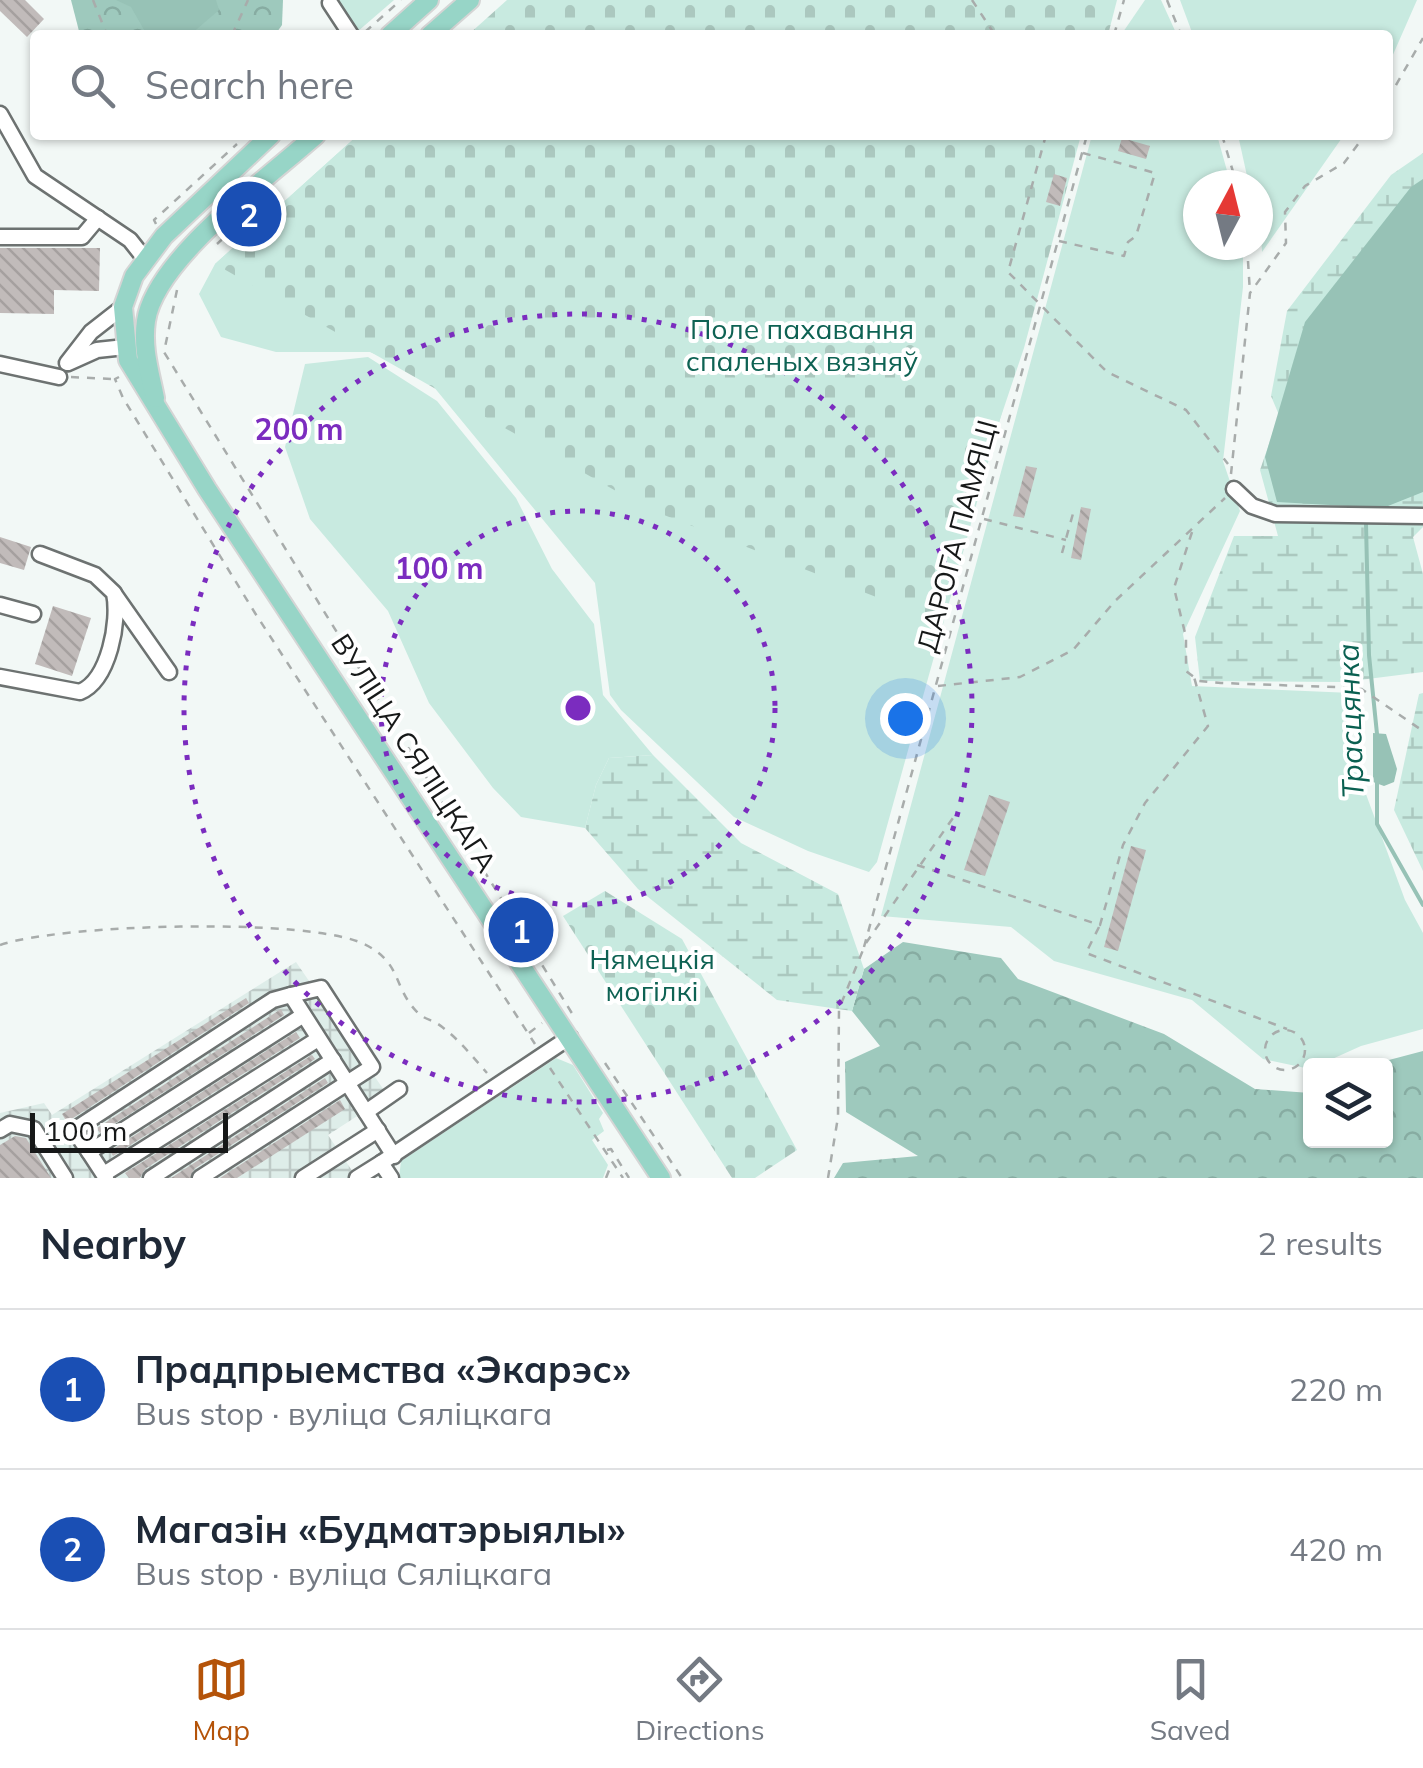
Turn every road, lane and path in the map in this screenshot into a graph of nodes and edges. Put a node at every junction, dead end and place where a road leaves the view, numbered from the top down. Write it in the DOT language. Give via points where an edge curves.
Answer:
graph roads {
  1 [pos="93,0"];
  2 [pos="248,0"];
  3 [pos="401,0"];
  4 [pos="429,0"];
  5 [pos="470,0"];
  6 [pos="972,0"];
  7 [pos="1124,0"];
  8 [pos="1167,0"];
  9 [pos="330,3"];
  10 [pos="105,30"];
  11 [pos="234,30"];
  12 [pos="349,30"];
  13 [pos="368,30"];
  14 [pos="396,30"];
  15 [pos="436,30"];
  16 [pos="993,30"];
  17 [pos="1115,30"];
  18 [pos="1179,30"];
  19 [pos="1423,38"];
  20 [pos="1393,90"];
  21 [pos="0,114"];
  22 [pos="256,140"];
  23 [pos="257,140"];
  24 [pos="265,140"];
  25 [pos="310,140"];
  26 [pos="1045,140"];
  27 [pos="1085,140"];
  28 [pos="1224,140"];
  29 [pos="1361,140"];
  30 [pos="1082,152"];
  31 [pos="286,161"];
  32 [pos="1232,170"];
  33 [pos="263,201"];
  34 [pos="98,218"];
  35 [pos="154,220"];
  36 [pos="0,237"];
  37 [pos="1058,241"];
  38 [pos="207,254"];
  39 [pos="145,258"];
  40 [pos="1248,260"];
  41 [pos="180,278"];
  42 [pos="1250,293"];
  43 [pos="124,307"];
  44 [pos="1041,308"];
  45 [pos="125,346"];
  46 [pos="0,364"];
  47 [pos="132,369"];
  48 [pos="60,376"];
  49 [pos="114,379"];
  50 [pos="156,408"];
  51 [pos="1229,465"];
  52 [pos="1234,488"];
  53 [pos="1074,510"];
  54 [pos="1423,516"];
  55 [pos="982,518"];
  56 [pos="1192,531"];
  57 [pos="1066,540"];
  58 [pos="40,554"];
  59 [pos="1062,554"];
  60 [pos="114,593"];
  61 [pos="0,605"];
  62 [pos="34,614"];
  63 [pos="169,672"];
  64 [pos="1194,677"];
  65 [pos="0,678"];
  66 [pos="936,686"];
  67 [pos="1423,731"];
  68 [pos="955,815"];
  69 [pos="918,865"];
  70 [pos="1100,925"];
  71 [pos="0,945"];
  72 [pos="864,947"];
  73 [pos="291,995"];
  74 [pos="302,1016"];
  75 [pos="574,1030"];
  76 [pos="1287,1030"];
  77 [pos="318,1039"];
  78 [pos="599,1054"];
  79 [pos="542,1055"];
  80 [pos="334,1060"];
  81 [pos="347,1083"];
  82 [pos="498,1085"];
  83 [pos="399,1089"];
  84 [pos="366,1112"];
  85 [pos="0,1130"];
  86 [pos="378,1130"];
  87 [pos="606,1150"];
  88 [pos="90,1152"];
  89 [pos="388,1160"];
  90 [pos="612,1162"];
  91 [pos="105,1176"];
  92 [pos="66,1178"];
  93 [pos="151,1178"];
  94 [pos="200,1178"];
  95 [pos="303,1178"];
  96 [pos="357,1178"];
  97 [pos="391,1178"];
  98 [pos="606,1178"];
  99 [pos="626,1178"];
  100 [pos="661,1178"];
  101 [pos="682,1178"];
  102 [pos="828,1178"];
  1 -- 10 [label="path"];
  2 -- 11 [label="path"];
  3 -- 13 [label="path"];
  4 -- 14 [label="main road"];
  5 -- 15 [label="main road"];
  6 -- 16 [label="path"];
  7 -- 17 [label="path"];
  8 -- 18 [label="path"];
  9 -- 12 [label="street"];
  19 -- 20 [label="path"];
  21 -- 34 [label="street" via="35,176"];
  22 -- 35 [label="path"];
  23 -- 39 [label="main road, ВУЛІЦА СЯЛІЦКАГА"];
  24 -- 31 [label="main road"];
  25 -- 31 [label="main road, ВУЛІЦА СЯЛІЦКАГА"];
  26 -- 44 [label="path" via="1008,272"];
  27 -- 30 [label="path, ДАРОГА ПАМЯЦІ"];
  28 -- 32 [label="path"];
  29 -- 42 [label="path" via="1344,163 1305,186 1285,212 1286,243"];
  30 -- 37 [label="path, ДАРОГА ПАМЯЦІ"];
  30 -- 37 [label="path" via="1155,173 1124,256"];
  31 -- 50 [label="main road, ВУЛІЦА СЯЛІЦКАГА" via="183,256 152,300 145,339"];
  33 -- 38 [label="path"];
  34 -- 36 [label="street" via="82,237"];
  34 -- 39 [label="street"];
  37 -- 44 [label="path, ДАРОГА ПАМЯЦІ"];
  39 -- 43 [label="main road, ВУЛІЦА СЯЛІЦКАГА"];
  40 -- 42 [label="path"];
  41 -- 75 [label="path" via="164,352"];
  42 -- 51 [label="path"];
  43 -- 45 [label="main road, ВУЛІЦА СЯЛІЦКАГА"];
  43 -- 45 [label="street" via="90,332 67,363"];
  44 -- 51 [label="path" via="1106,372 1186,410"];
  44 -- 55 [label="path, ДАРОГА ПАМЯЦІ"];
  45 -- 47 [label="main road, ВУЛІЦА СЯЛІЦКАГА"];
  46 -- 48 [label="street"];
  47 -- 49 [label="path"];
  47 -- 50 [label="main road, ВУЛІЦА СЯЛІЦКАГА"];
  48 -- 49 [label="path"];
  49 -- 79 [label="path" via="255,613"];
  50 -- 75 [label="main road, ВУЛІЦА СЯЛІЦКАГА"];
  51 -- 52 [label="path"];
  52 -- 54 [label="street" via="1252,506 1275,514"];
  52 -- 56 [label="path"];
  53 -- 57 [label="path"];
  55 -- 57 [label="path"];
  55 -- 66 [label="path, ДАРОГА ПАМЯЦІ"];
  56 -- 64 [label="path" via="1174,588 1186,672"];
  56 -- 66 [label="path" via="1073,650 1020,676"];
  57 -- 59 [label="path"];
  58 -- 60 [label="street" via="94,575"];
  60 -- 63 [label="street"];
  60 -- 65 [label="street" via="113,635 89,688"];
  61 -- 62 [label="street"];
  64 -- 67 [label="path" via="1360,688"];
  64 -- 70 [label="path" via="1208,726 1137,817"];
  66 -- 72 [label="path, ДАРОГА ПАМЯЦІ"];
  68 -- 69 [label="path"];
  69 -- 70 [label="path"];
  69 -- 72 [label="path"];
  70 -- 76 [label="path" via="1086,953"];
  71 -- 82 [label="path" via="80,928 322,930 364,944 394,964 420,1015 450,1035"];
  72 -- 102 [label="path" via="839,1009 838,1117"];
  73 -- 74 [label="street"];
  73 -- 81 [label="street" via="321,988 372,1068"];
  73 -- 88 [label="street" via="273,1000 74,1130"];
  74 -- 77 [label="street"];
  74 -- 88 [label="street"];
  75 -- 79 [label="street"];
  75 -- 100 [label="main road, ВУЛІЦА СЯЛІЦКАГА"];
  76 -- 76 [label="path" via="1303,1040 1306,1053 1294,1069 1280,1070 1269,1063 1266,1044"];
  77 -- 80 [label="street"];
  77 -- 91 [label="street"];
  78 -- 101 [label="path"];
  79 -- 82 [label="street"];
  79 -- 87 [label="path"];
  80 -- 81 [label="street"];
  80 -- 93 [label="street"];
  81 -- 84 [label="street"];
  81 -- 94 [label="street"];
  82 -- 89 [label="street"];
  83 -- 84 [label="street"];
  84 -- 86 [label="street"];
  85 -- 92 [label="street" via="10,1124 34,1130"];
  86 -- 89 [label="street"];
  86 -- 95 [label="street"];
  87 -- 90 [label="path"];
  87 -- 99 [label="path" via="611,1148"];
  88 -- 91 [label="street"];
  89 -- 96 [label="street"];
  89 -- 97 [label="street"];
  90 -- 98 [label="path"];
  90 -- 99 [label="path"];
}
